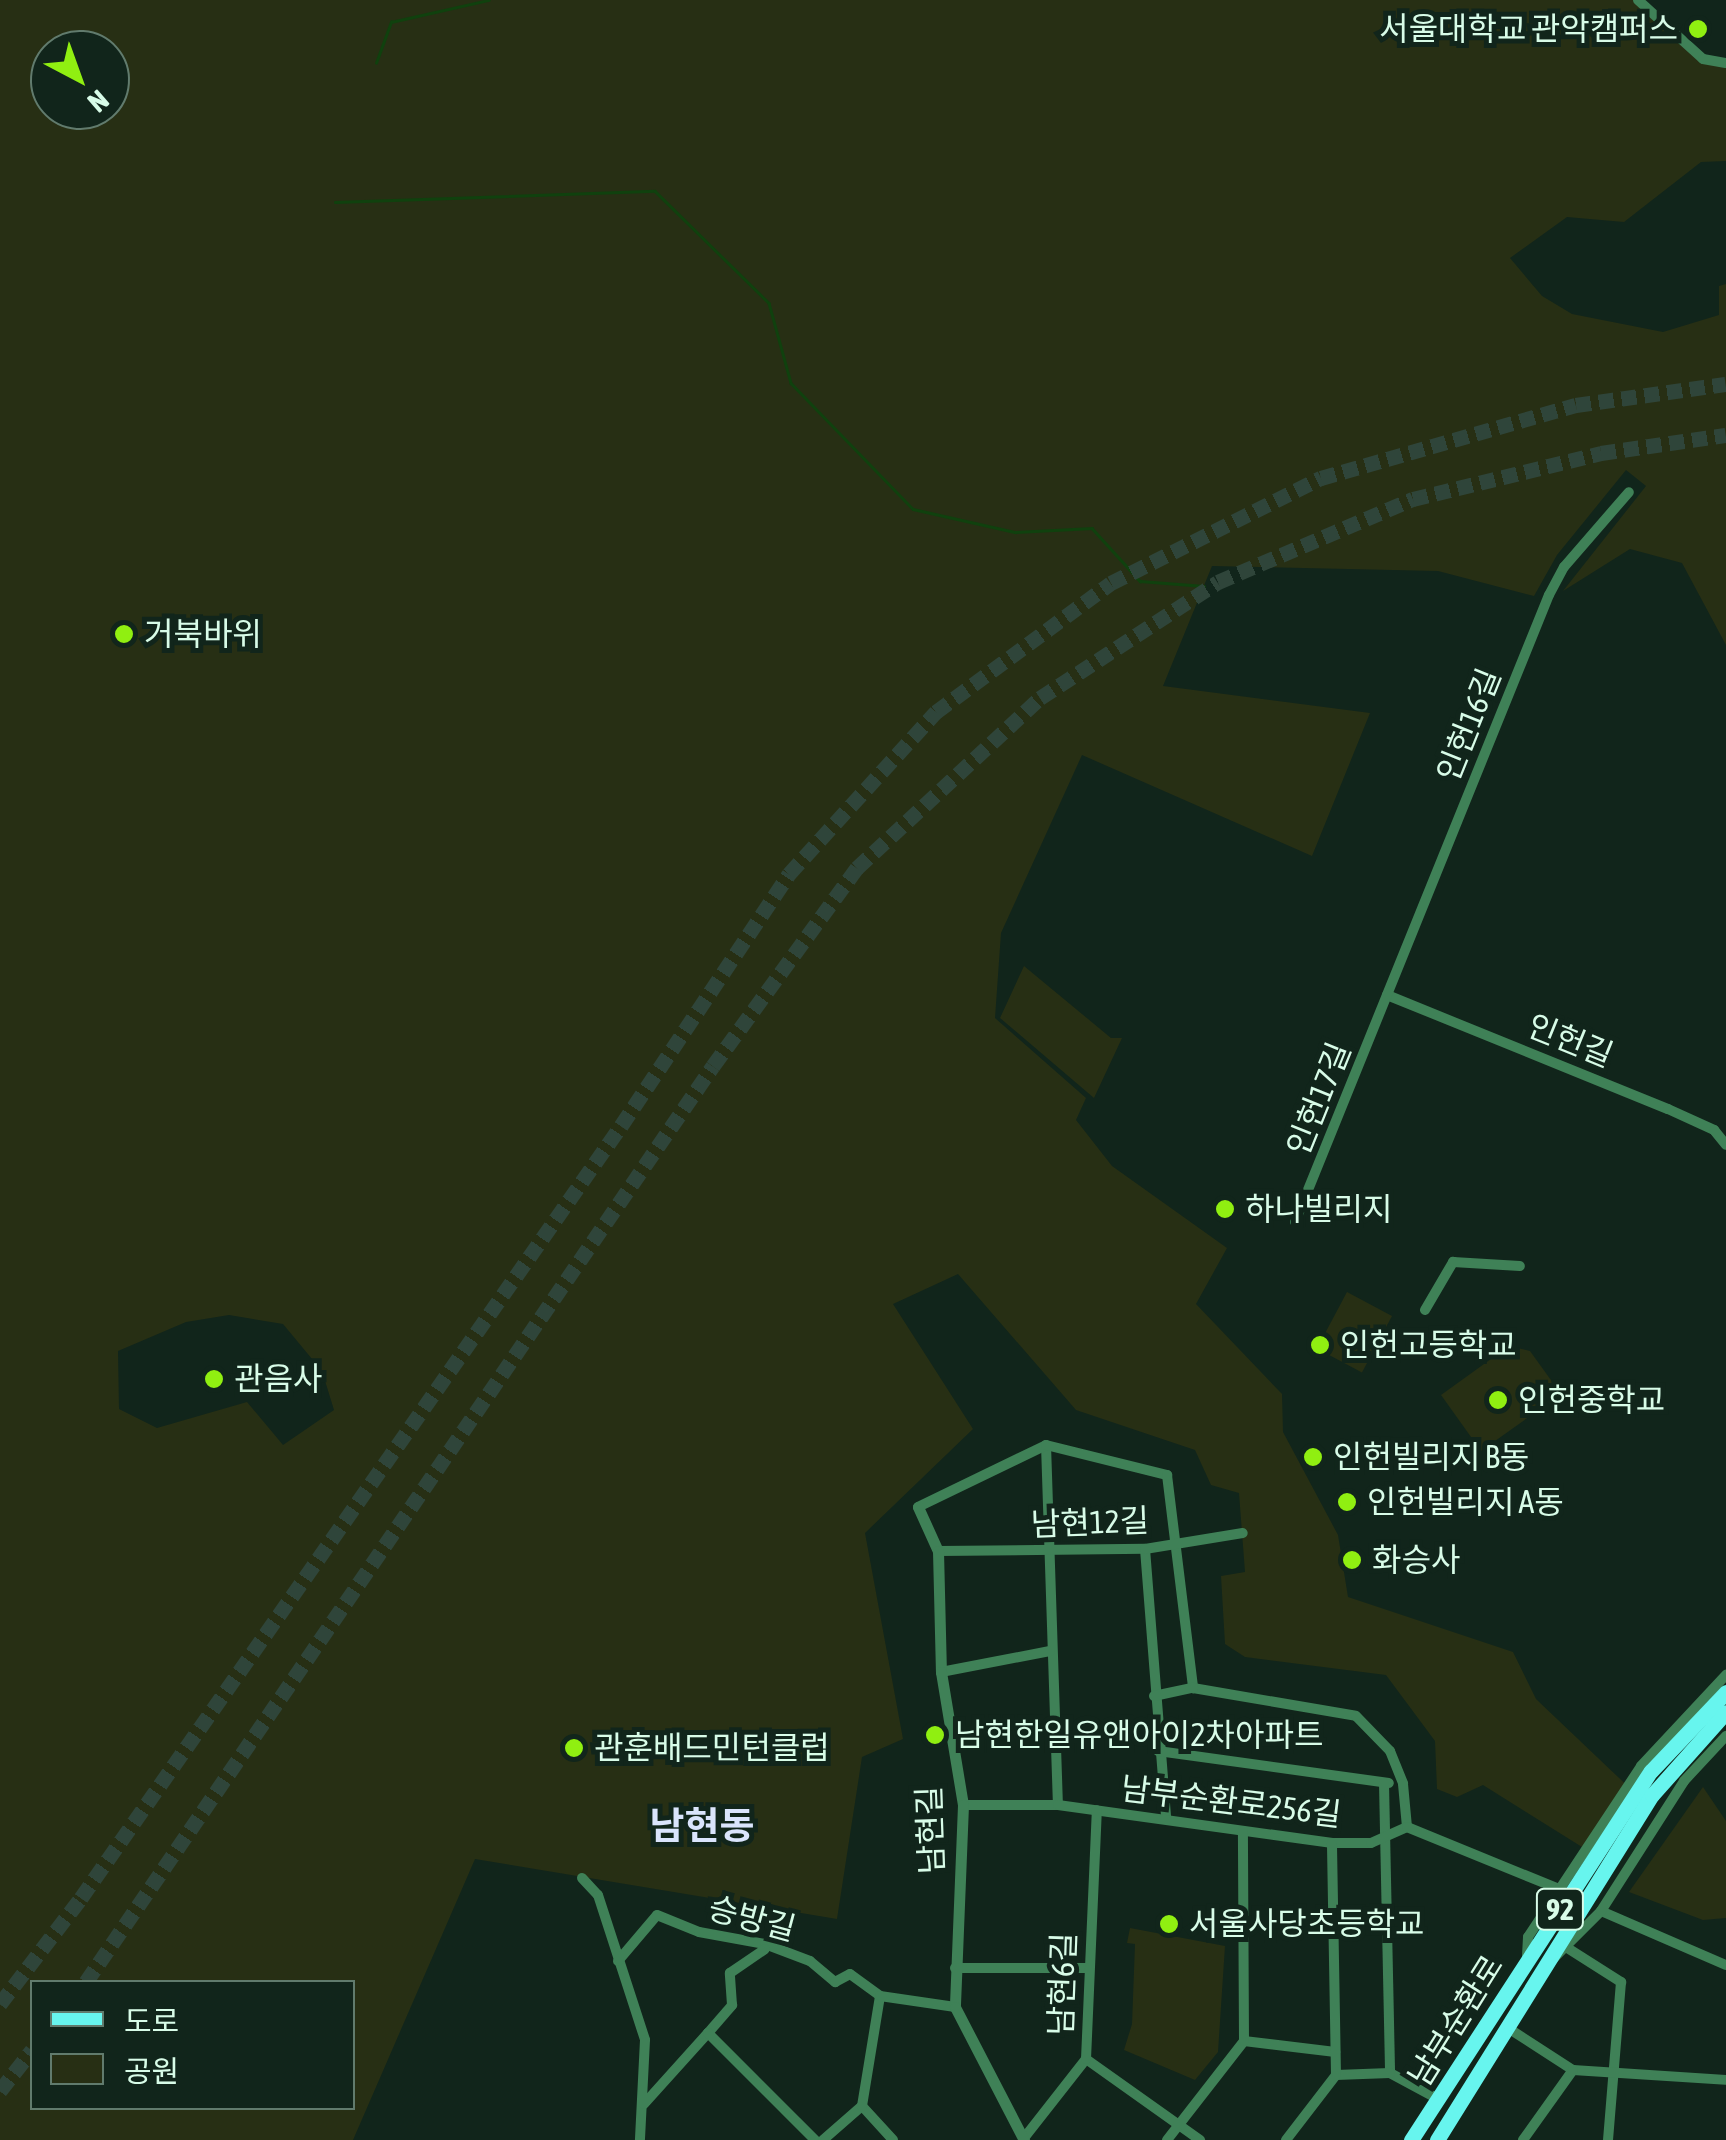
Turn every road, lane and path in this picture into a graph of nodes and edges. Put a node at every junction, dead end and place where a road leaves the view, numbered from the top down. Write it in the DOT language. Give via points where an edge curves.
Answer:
graph roads {
  1 [pos="1638,0"];
  2 [pos="1726,63"];
  3 [pos="1629,492"];
  4 [pos="1387,995"];
  5 [pos="1726,1145"];
  6 [pos="1295,1222"];
  7 [pos="1520,1266"];
  8 [pos="1425,1310"];
  9 [pos="1046,1445"];
  10 [pos="918,1508"];
  11 [pos="1242,1533"];
  12 [pos="1179,1543"];
  13 [pos="1145,1549"];
  14 [pos="938,1551"];
  15 [pos="1049,1552"];
  16 [pos="1050,1651"];
  17 [pos="941,1672"];
  18 [pos="1726,1675"];
  19 [pos="1193,1688"];
  20 [pos="1726,1692"];
  21 [pos="1154,1696"];
  22 [pos="1726,1712"];
  23 [pos="1726,1736"];
  24 [pos="1158,1751"];
  25 [pos="1384,1783"];
  26 [pos="1403,1784"];
  27 [pos="1058,1805"];
  28 [pos="963,1806"];
  29 [pos="1097,1810"];
  30 [pos="1166,1817"];
  31 [pos="1406,1827"];
  32 [pos="1242,1831"];
  33 [pos="1387,1839"];
  34 [pos="1332,1843"];
  35 [pos="582,1878"];
  36 [pos="1560,1890"];
  37 [pos="1602,1911"];
  38 [pos="765,1948"];
  39 [pos="1569,1949"];
  40 [pos="1526,1959"];
  41 [pos="618,1960"];
  42 [pos="1547,1963"];
  43 [pos="1726,1965"];
  44 [pos="955,1968"];
  45 [pos="1089,1968"];
  46 [pos="880,1996"];
  47 [pos="955,2007"];
  48 [pos="1508,2028"];
  49 [pos="708,2033"];
  50 [pos="1244,2041"];
  51 [pos="1335,2052"];
  52 [pos="1086,2059"];
  53 [pos="1466,2060"];
  54 [pos="1572,2070"];
  55 [pos="1614,2072"];
  56 [pos="1390,2074"];
  57 [pos="1336,2075"];
  58 [pos="1479,2076"];
  59 [pos="1726,2080"];
  60 [pos="1438,2102"];
  61 [pos="644,2104"];
  62 [pos="862,2106"];
  63 [pos="1179,2123"];
  64 [pos="1442,2133"];
  65 [pos="1024,2139"];
  66 [pos="640,2140"];
  67 [pos="815,2140"];
  68 [pos="823,2140"];
  69 [pos="893,2140"];
  70 [pos="1167,2140"];
  71 [pos="1200,2140"];
  72 [pos="1286,2140"];
  73 [pos="1412,2140"];
  74 [pos="1524,2140"];
  75 [pos="1608,2140"];
  1 -- 2 [label="street" via="1703,59"];
  3 -- 4 [label="street, 인헌16길" via="1564,567 1549,595"];
  4 -- 5 [label="street, 인헌길" via="1668,1108 1714,1130"];
  4 -- 6 [label="street, 인헌17길"];
  7 -- 8 [label="street" via="1454,1262"];
  9 -- 10 [label="street"];
  9 -- 12 [label="street" via="1167,1474"];
  9 -- 15 [label="street"];
  10 -- 14 [label="street, 남현길"];
  11 -- 12 [label="street, 남현12길"];
  12 -- 13 [label="street, 남현12길"];
  12 -- 19 [label="street"];
  13 -- 15 [label="street, 남현12길"];
  13 -- 21 [label="street"];
  14 -- 15 [label="street, 남현12길"];
  14 -- 17 [label="street, 남현길"];
  15 -- 16 [label="street"];
  16 -- 17 [label="street"];
  16 -- 27 [label="street"];
  17 -- 28 [label="street, 남현길"];
  18 -- 36 [label="street" via="1640,1766"];
  19 -- 21 [label="street"];
  19 -- 26 [label="street" via="1356,1716 1390,1751"];
  20 -- 40 [label="main road, 남부순환로 / 92" via="1651,1771"];
  21 -- 24 [label="street"];
  22 -- 42 [label="main road, 남부순환로 / 92" via="1652,1795"];
  23 -- 37 [label="street" via="1684,1781"];
  24 -- 25 [label="street"];
  24 -- 30 [label="street"];
  25 -- 26 [label="street"];
  25 -- 33 [label="street"];
  26 -- 31 [label="street"];
  27 -- 28 [label="street, 남부순환로256길"];
  27 -- 29 [label="street, 남부순환로256길"];
  28 -- 44 [label="street, 남현길"];
  29 -- 30 [label="street, 남부순환로256길"];
  29 -- 45 [label="street, 남현6길"];
  30 -- 32 [label="street, 남부순환로256길"];
  31 -- 33 [label="street, 남부순환로256길"];
  31 -- 36 [label="street"];
  32 -- 34 [label="street, 남부순환로256길"];
  32 -- 50 [label="street"];
  33 -- 34 [label="street, 남부순환로256길"];
  33 -- 56 [label="street"];
  34 -- 51 [label="street"];
  35 -- 41 [label="street" via="598,1895"];
  36 -- 40 [label="street" via="1528,1937"];
  37 -- 39 [label="street"];
  37 -- 43 [label="street"];
  38 -- 49 [label="street" via="733,1969 732,2006"];
  39 -- 42 [label="street"];
  39 -- 55 [label="street" via="1620,1982"];
  40 -- 53 [label="main road, 남부순환로 / 92"];
  41 -- 46 [label="street, 승방길" via="657,1915 780,1949 810,1961 835,1982 850,1974"];
  41 -- 61 [label="street" via="645,2040"];
  42 -- 48 [label="main road, 남부순환로 / 92"];
  44 -- 45 [label="street"];
  44 -- 47 [label="street, 남현길"];
  45 -- 52 [label="street, 남현6길"];
  46 -- 47 [label="street"];
  46 -- 62 [label="street"];
  47 -- 65 [label="street, 남현길"];
  48 -- 54 [label="street"];
  48 -- 58 [label="main road, 남부순환로 / 92"];
  49 -- 61 [label="street"];
  49 -- 67 [label="street"];
  50 -- 51 [label="street"];
  50 -- 63 [label="street"];
  51 -- 57 [label="street"];
  52 -- 63 [label="street"];
  52 -- 65 [label="street, 남현6길"];
  53 -- 58 [label="main road" via="1468,2078"];
  53 -- 60 [label="main road, 남부순환로 / 92"];
  54 -- 55 [label="street"];
  54 -- 74 [label="street"];
  55 -- 59 [label="street"];
  55 -- 75 [label="street"];
  56 -- 57 [label="street"];
  56 -- 60 [label="street"];
  57 -- 72 [label="street"];
  58 -- 64 [label="main road, 남부순환로 / 92"];
  60 -- 64 [label="main road" via="1449,2108"];
  60 -- 73 [label="main road, 남부순환로 / 92"];
  61 -- 66 [label="street"];
  62 -- 68 [label="street"];
  62 -- 69 [label="street"];
  63 -- 70 [label="street"];
  63 -- 71 [label="street"];
}
